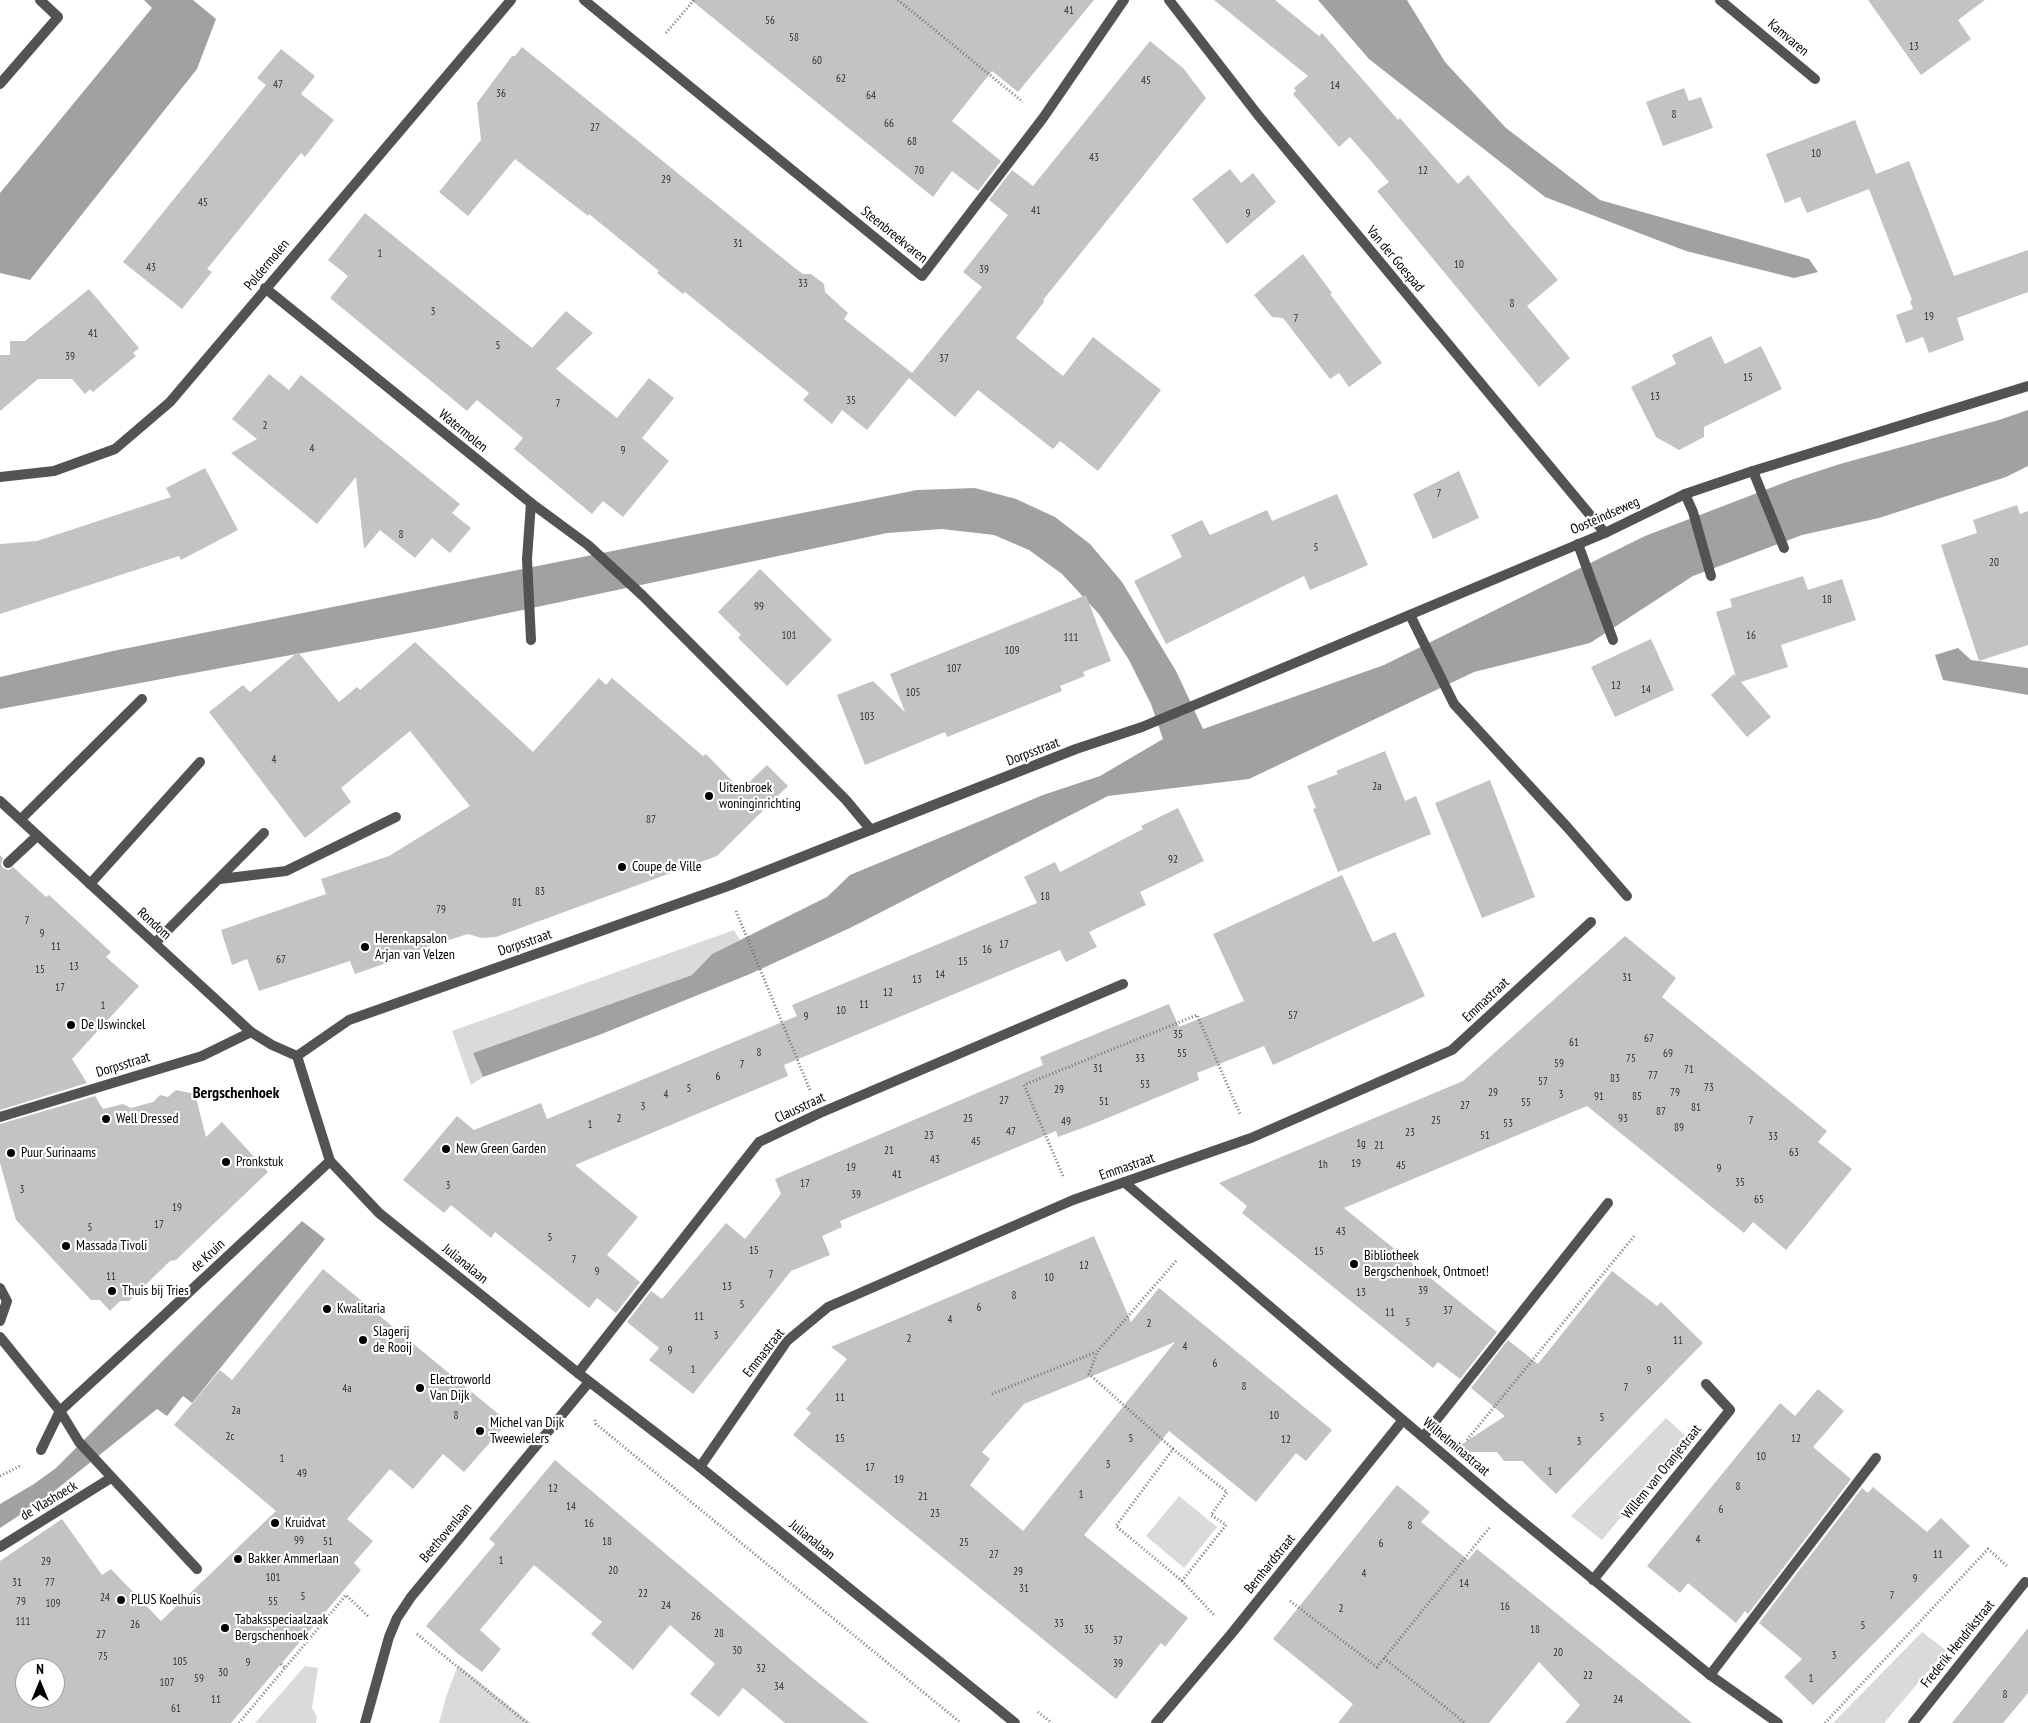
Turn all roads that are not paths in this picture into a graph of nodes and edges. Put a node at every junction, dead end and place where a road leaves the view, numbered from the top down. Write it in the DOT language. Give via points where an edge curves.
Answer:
graph roads {
  1 [pos="40,0"];
  2 [pos="511,0"];
  3 [pos="584,0"];
  4 [pos="1124,0"];
  5 [pos="1169,0"];
  6 [pos="1720,0"];
  7 [pos="1815,79"];
  8 [pos="0,84"];
  9 [pos="265,288"];
  10 [pos="2028,386"];
  11 [pos="1753,471"];
  12 [pos="0,477"];
  13 [pos="1685,494"];
  14 [pos="531,503"];
  15 [pos="1605,533"];
  16 [pos="1578,544"];
  17 [pos="1784,548"];
  18 [pos="1712,576"];
  19 [pos="1410,615"];
  20 [pos="531,640"];
  21 [pos="1613,640"];
  22 [pos="142,699"];
  23 [pos="1205,702"];
  24 [pos="200,762"];
  25 [pos="0,801"];
  26 [pos="396,817"];
  27 [pos="20,819"];
  28 [pos="871,830"];
  29 [pos="264,833"];
  30 [pos="37,836"];
  31 [pos="8,863"];
  32 [pos="220,879"];
  33 [pos="90,884"];
  34 [pos="1627,896"];
  35 [pos="1591,922"];
  36 [pos="155,943"];
  37 [pos="1123,984"];
  38 [pos="251,1032"];
  39 [pos="297,1056"];
  40 [pos="0,1117"];
  41 [pos="330,1160"];
  42 [pos="1124,1182"];
  43 [pos="1608,1203"];
  44 [pos="0,1288"];
  45 [pos="0,1321"];
  46 [pos="0,1337"];
  47 [pos="578,1373"];
  48 [pos="589,1382"];
  49 [pos="1706,1384"];
  50 [pos="60,1411"];
  51 [pos="1403,1420"];
  52 [pos="1423,1437"];
  53 [pos="42,1450"];
  54 [pos="1876,1458"];
  55 [pos="700,1467"];
  56 [pos="111,1478"];
  57 [pos="0,1547"];
  58 [pos="197,1569"];
  59 [pos="1593,1580"];
  60 [pos="2025,1582"];
  61 [pos="1710,1675"];
  62 [pos="365,1723"];
  63 [pos="1015,1723"];
  64 [pos="1156,1723"];
  65 [pos="1778,1723"];
  66 [pos="1913,1723"];
  1 -- 8 [label="street" via="58,17"];
  2 -- 9 [label="street, Poldermolen"];
  3 -- 4 [label="street, Steenbreekvaren" via="922,276 1043,118"];
  5 -- 15 [label="street, Van der Goespad" via="1258,115"];
  6 -- 7 [label="street, Kamvaren"];
  9 -- 12 [label="street, Poldermolen" via="170,402 115,449 54,471"];
  9 -- 14 [label="street, Watermolen"];
  10 -- 11 [label="street, Oosteindseweg"];
  11 -- 13 [label="street, Oosteindseweg"];
  11 -- 17 [label="street"];
  13 -- 15 [label="street, Oosteindseweg"];
  13 -- 18 [label="street"];
  14 -- 20 [label="street" via="527,559"];
  14 -- 28 [label="street, Watermolen" via="588,544 643,596 846,800"];
  15 -- 16 [label="street, Oosteindseweg"];
  16 -- 19 [label="street, Oosteindseweg"];
  16 -- 21 [label="street"];
  19 -- 23 [label="street, Oosteindseweg"];
  19 -- 34 [label="street" via="1454,704"];
  22 -- 27 [label="street"];
  23 -- 28 [label="street, Dorpsstraat"];
  24 -- 33 [label="street"];
  25 -- 27 [label="street, Rondom"];
  26 -- 32 [label="street" via="286,872"];
  27 -- 30 [label="street, Rondom"];
  28 -- 39 [label="street, Dorpsstraat" via="728,886 349,1020"];
  29 -- 32 [label="street"];
  30 -- 31 [label="street"];
  30 -- 33 [label="street, Rondom"];
  32 -- 36 [label="street"];
  33 -- 36 [label="street, Rondom"];
  35 -- 42 [label="street, Emmastraat" via="1452,1050 1250,1138"];
  36 -- 38 [label="street, Rondom"];
  37 -- 47 [label="street, Clausstraat" via="759,1142"];
  38 -- 39 [label="street, Rondom"];
  38 -- 40 [label="street, Dorpsstraat" via="202,1056"];
  39 -- 41 [label="street"];
  41 -- 47 [label="street, Julianalaan" via="379,1213"];
  41 -- 50 [label="street, de Kruin"];
  42 -- 51 [label="street, Wilhelminastraat"];
  42 -- 55 [label="street, Emmastraat" via="1073,1200 828,1307 787,1341"];
  43 -- 52 [label="street"];
  44 -- 45 [label="street" via="7,1301"];
  46 -- 50 [label="street"];
  47 -- 48 [label="street, Julianalaan"];
  48 -- 55 [label="street, Julianalaan"];
  48 -- 62 [label="street, Beethovenlaan" via="397,1618"];
  49 -- 59 [label="street, Willem van Oranjestraat" via="1730,1410"];
  50 -- 53 [label="street, de Kruin"];
  50 -- 56 [label="street" via="78,1442"];
  51 -- 52 [label="street, Wilhelminastraat"];
  51 -- 64 [label="street, Bernhardstraat"];
  52 -- 59 [label="street, Wilhelminastraat"];
  54 -- 61 [label="street"];
  55 -- 63 [label="street, Julianalaan"];
  56 -- 57 [label="street, de Vlashoeck"];
  56 -- 58 [label="street"];
  59 -- 61 [label="street, Wilhelminastraat"];
  60 -- 66 [label="street, Frederik Hendrikstraat"];
  61 -- 65 [label="street, Wilhelminastraat"];
}
